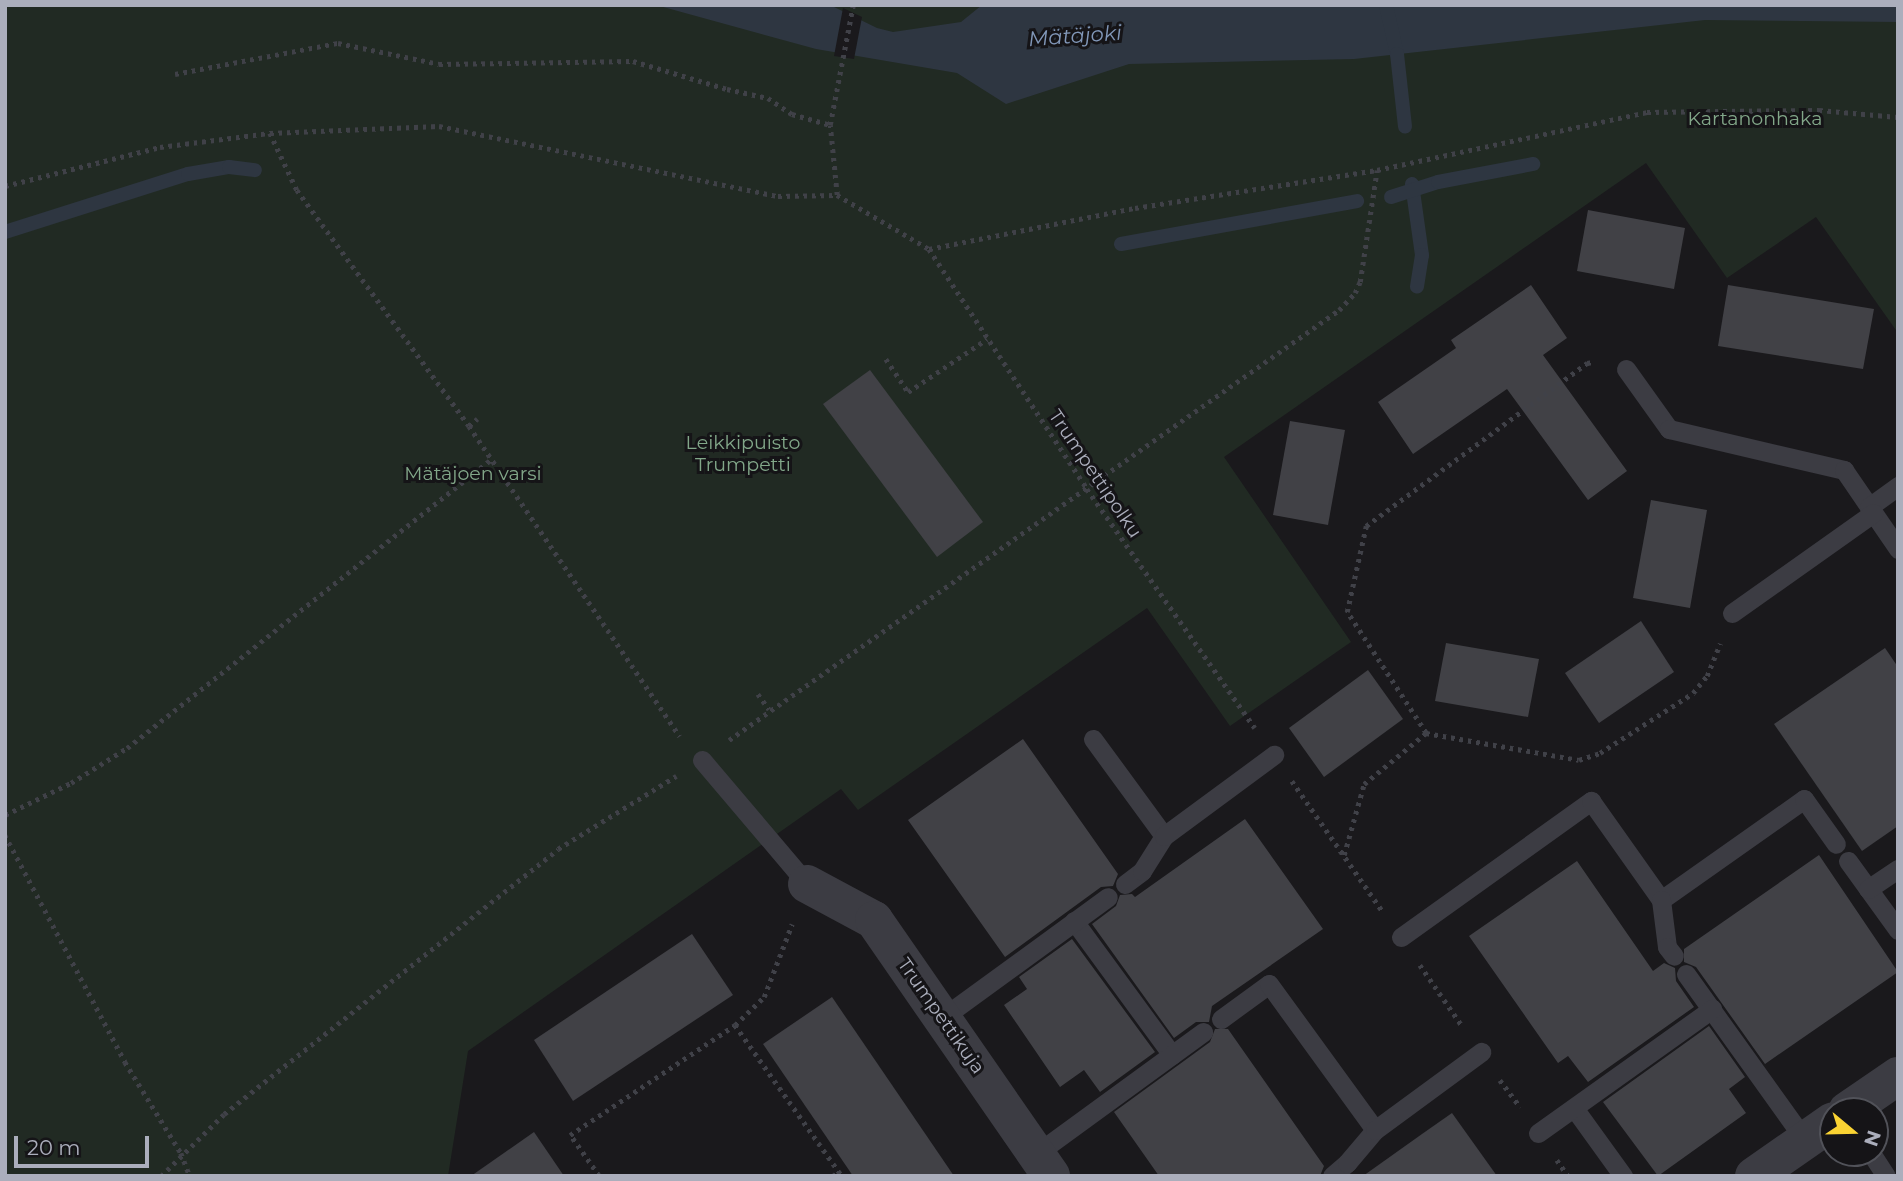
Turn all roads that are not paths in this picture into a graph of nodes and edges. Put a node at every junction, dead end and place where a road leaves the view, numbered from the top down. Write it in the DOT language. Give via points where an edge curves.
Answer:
graph roads {
  1 [pos="1626,369"];
  2 [pos="1898,486"];
  3 [pos="1871,510"];
  4 [pos="1898,549"];
  5 [pos="1732,613"];
  6 [pos="1093,739"];
  7 [pos="1273,755"];
  8 [pos="702,760"];
  9 [pos="1164,836"];
  10 [pos="1836,844"];
  11 [pos="1848,861"];
  12 [pos="1898,869"];
  13 [pos="807,884"];
  14 [pos="1125,884"];
  15 [pos="1868,889"];
  16 [pos="1108,897"];
  17 [pos="1661,900"];
  18 [pos="1073,921"];
  19 [pos="1898,930"];
  20 [pos="1401,937"];
  21 [pos="1674,956"];
  22 [pos="1686,974"];
  23 [pos="1712,1009"];
  24 [pos="942,1018"];
  25 [pos="1221,1019"];
  26 [pos="1203,1031"];
  27 [pos="1481,1052"];
  28 [pos="1172,1055"];
  29 [pos="1898,1076"];
  30 [pos="1867,1097"];
  31 [pos="1574,1108"];
  32 [pos="1375,1130"];
  33 [pos="1819,1131"];
  34 [pos="1538,1133"];
  35 [pos="1044,1165"];
  36 [pos="1332,1176"];
  37 [pos="1623,1176"];
  38 [pos="1754,1176"];
  1 -- 3 [label="lane" via="1670,429 1844,470"];
  2 -- 3 [label="lane"];
  3 -- 4 [label="lane"];
  3 -- 5 [label="lane"];
  6 -- 9 [label="lane"];
  7 -- 9 [label="lane"];
  8 -- 13 [label="lane"];
  9 -- 14 [label="lane" via="1142,871"];
  10 -- 17 [label="lane" via="1804,799"];
  11 -- 15 [label="lane"];
  12 -- 15 [label="lane"];
  13 -- 24 [label="street, Trumpettikuja" via="874,920"];
  15 -- 19 [label="lane"];
  16 -- 18 [label="lane"];
  17 -- 20 [label="lane" via="1591,801"];
  17 -- 21 [label="lane" via="1667,947"];
  18 -- 24 [label="lane"];
  18 -- 28 [label="lane"];
  22 -- 23 [label="lane"];
  23 -- 31 [label="lane"];
  23 -- 33 [label="lane"];
  24 -- 35 [label="street, Trumpettikuja"];
  25 -- 32 [label="lane" via="1269,984"];
  26 -- 28 [label="lane"];
  27 -- 32 [label="lane"];
  28 -- 35 [label="lane"];
  29 -- 30 [label="street"];
  31 -- 34 [label="lane"];
  31 -- 37 [label="lane"];
  32 -- 36 [label="lane"];
  33 -- 38 [label="street"];
}
